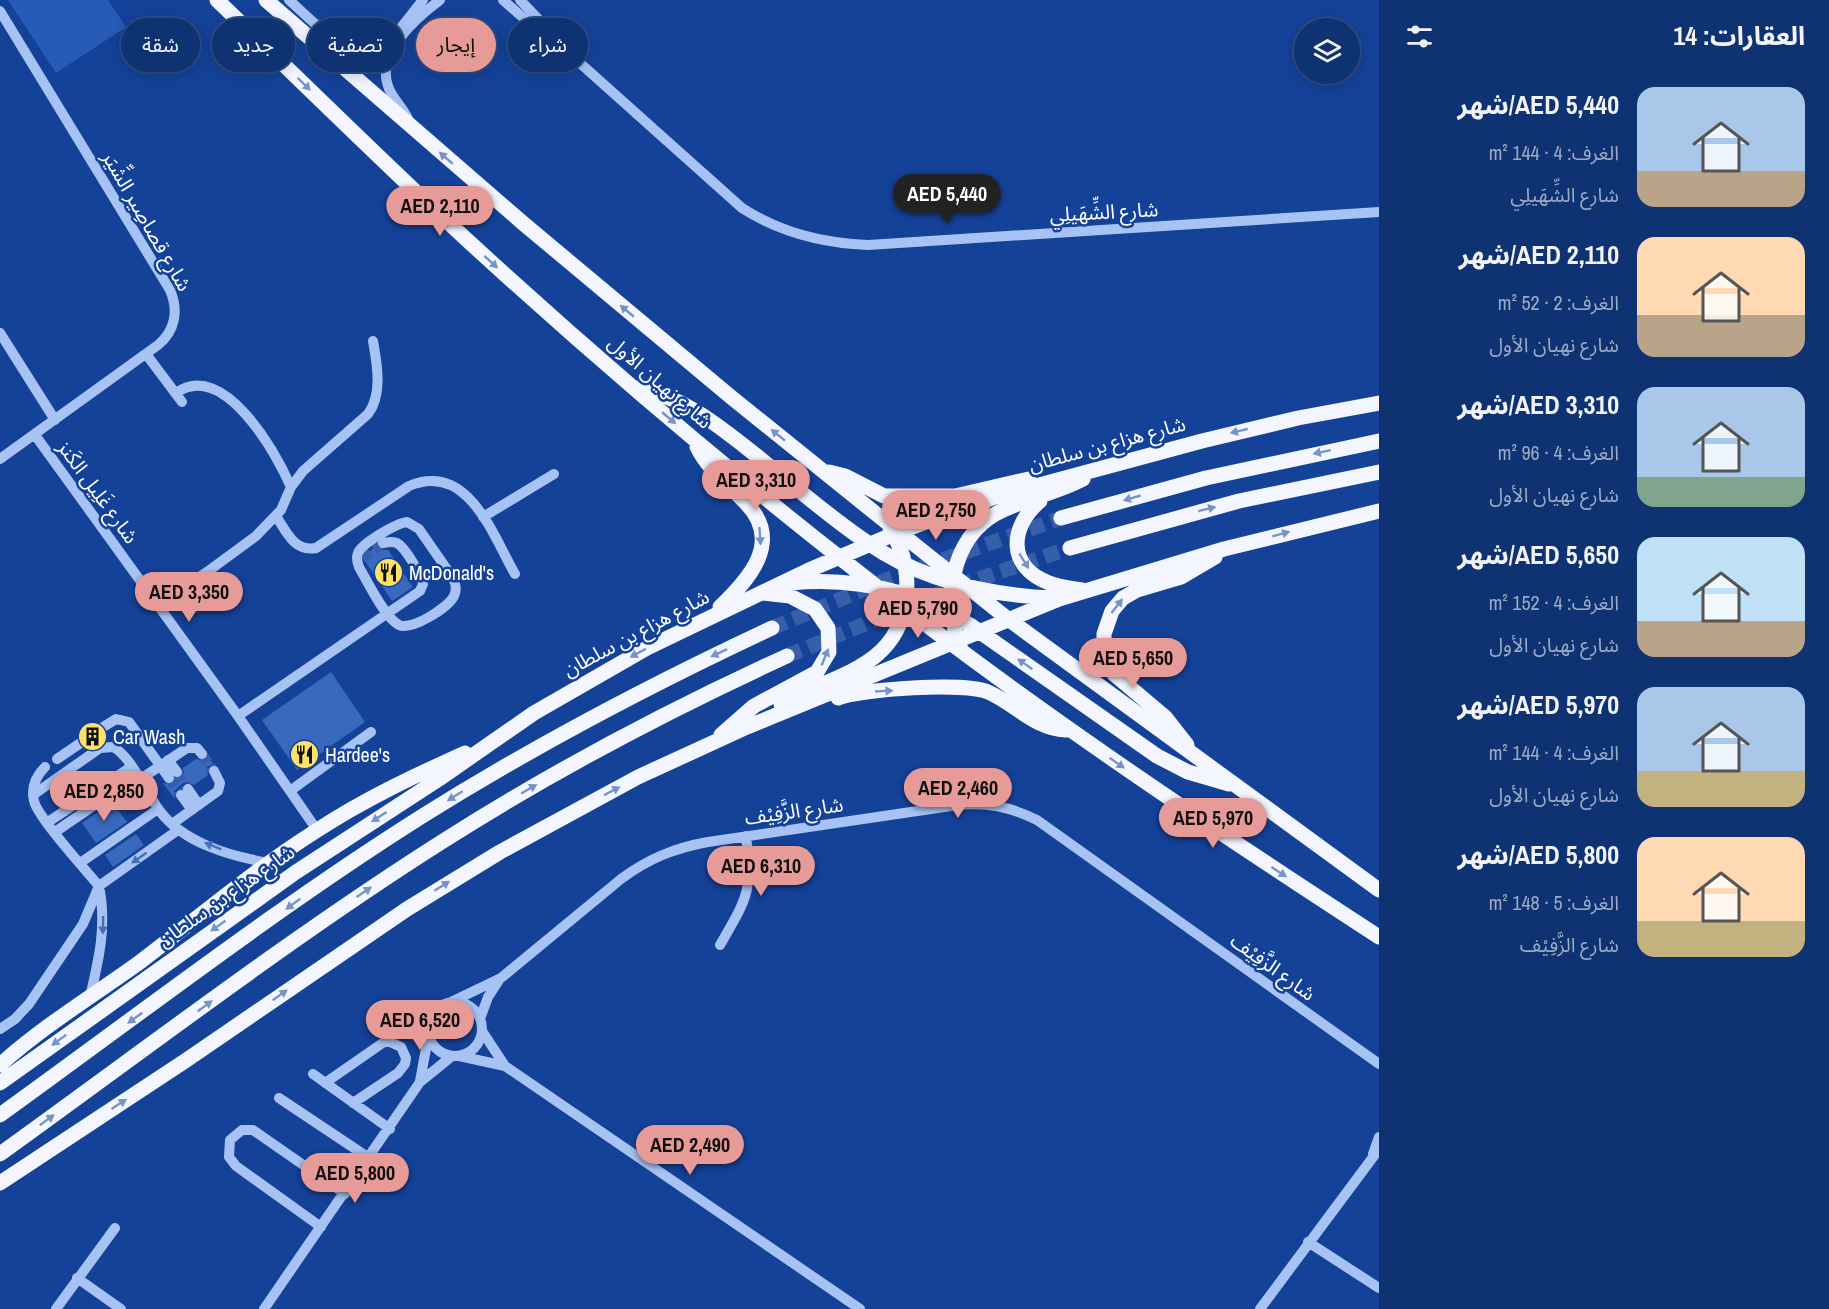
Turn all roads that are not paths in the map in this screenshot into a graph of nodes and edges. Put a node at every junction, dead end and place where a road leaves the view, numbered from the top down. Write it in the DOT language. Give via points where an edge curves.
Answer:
graph roads {
  1 [pos="217,0"];
  2 [pos="266,0"];
  3 [pos="289,0"];
  4 [pos="423,0"];
  5 [pos="440,0"];
  6 [pos="503,0"];
  7 [pos="520,0"];
  8 [pos="0,11"];
  9 [pos="524,18"];
  10 [pos="538,18"];
  11 [pos="588,70"];
  12 [pos="410,128"];
  13 [pos="1379,212"];
  14 [pos="0,333"];
  15 [pos="373,341"];
  16 [pos="146,354"];
  17 [pos="634,388"];
  18 [pos="1379,403"];
  19 [pos="55,420"];
  20 [pos="35,435"];
  21 [pos="694,439"];
  22 [pos="1379,441"];
  23 [pos="0,459"];
  24 [pos="1106,465"];
  25 [pos="824,471"];
  26 [pos="1379,472"];
  27 [pos="554,474"];
  28 [pos="1059,478"];
  29 [pos="291,487"];
  30 [pos="1047,495"];
  31 [pos="1379,511"];
  32 [pos="276,516"];
  33 [pos="483,517"];
  34 [pos="1061,518"];
  35 [pos="893,529"];
  36 [pos="383,543"];
  37 [pos="869,544"];
  38 [pos="1071,548"];
  39 [pos="1224,549"];
  40 [pos="839,558"];
  41 [pos="904,563"];
  42 [pos="515,574"];
  43 [pos="957,581"];
  44 [pos="776,585"];
  45 [pos="876,586"];
  46 [pos="1083,590"];
  47 [pos="759,593"];
  48 [pos="1059,599"];
  49 [pos="905,601"];
  50 [pos="157,604"];
  51 [pos="387,611"];
  52 [pos="951,614"];
  53 [pos="709,617"];
  54 [pos="1008,619"];
  55 [pos="772,628"];
  56 [pos="979,631"];
  57 [pos="957,645"];
  58 [pos="787,656"];
  59 [pos="238,716"];
  60 [pos="747,728"];
  61 [pos="100,729"];
  62 [pos="1069,730"];
  63 [pos="371,732"];
  64 [pos="498,738"];
  65 [pos="714,741"];
  66 [pos="81,742"];
  67 [pos="1191,752"];
  68 [pos="202,754"];
  69 [pos="57,759"];
  70 [pos="164,763"];
  71 [pos="45,767"];
  72 [pos="214,771"];
  73 [pos="135,774"];
  74 [pos="173,775"];
  75 [pos="1238,786"];
  76 [pos="290,791"];
  77 [pos="185,792"];
  78 [pos="33,795"];
  79 [pos="196,807"];
  80 [pos="158,809"];
  81 [pos="48,822"];
  82 [pos="175,827"];
  83 [pos="317,830"];
  84 [pos="55,832"];
  85 [pos="746,836"];
  86 [pos="80,863"];
  87 [pos="269,863"];
  88 [pos="99,886"];
  89 [pos="1379,890"];
  90 [pos="1379,937"];
  91 [pos="720,945"];
  92 [pos="501,978"];
  93 [pos="90,997"];
  94 [pos="451,1002"];
  95 [pos="481,1025"];
  96 [pos="0,1029"];
  97 [pos="429,1036"];
  98 [pos="455,1056"];
  99 [pos="0,1065"];
  100 [pos="1379,1065"];
  101 [pos="505,1066"];
  102 [pos="313,1074"];
  103 [pos="420,1082"];
  104 [pos="0,1083"];
  105 [pos="325,1083"];
  106 [pos="279,1098"];
  107 [pos="353,1103"];
  108 [pos="0,1115"];
  109 [pos="390,1129"];
  110 [pos="1379,1137"];
  111 [pos="1376,1152"];
  112 [pos="0,1154"];
  113 [pos="369,1158"];
  114 [pos="0,1183"];
  115 [pos="345,1194"];
  116 [pos="321,1227"];
  117 [pos="115,1228"];
  118 [pos="1308,1242"];
  119 [pos="77,1278"];
  120 [pos="1379,1288"];
  121 [pos="119,1308"];
  122 [pos="56,1309"];
  123 [pos="264,1309"];
  124 [pos="860,1309"];
  125 [pos="1260,1309"];
  1 -- 17 [label="main road, شارع نهيان الأول, one-way" via="447,221"];
  2 -- 12 [label="main road, شارع نهيان الأول"];
  3 -- 4 [label="street" via="343,45 363,50 387,41"];
  5 -- 12 [label="street" via="393,46 387,60 389,89 406,113"];
  6 -- 9 [label="street, شارع الشِّهَيلِي"];
  7 -- 10 [label="street, شارع الشِّهَيلِي"];
  8 -- 16 [label="street, شارع قصاصِير الشِّيَر" via="173,297 176,313 172,327 164,340"];
  11 -- 13 [label="street, شارع الشِّهَيلِي" via="742,208 783,229 826,242 868,245"];
  25 -- 12 [label="main road, شارع نهيان الأول, one-way"];
  14 -- 19 [label="street"];
  15 -- 29 [label="street" via="378,389 372,409 303,471"];
  16 -- 19 [label="street, شارع قصاصِير الشِّيَر"];
  16 -- 29 [label="street" via="179,398 187,387 201,385 219,392 235,405 262,436"];
  17 -- 21 [label="main road, شارع نهيان الأول, one-way"];
  17 -- 37 [label="main road" via="663,394 702,413"];
  18 -- 24 [label="main road, شارع هزاع بن سلطان, one-way" via="1250,429"];
  19 -- 20 [label="street, شارع قصاصِير الشِّيَر"];
  20 -- 23 [label="street, شارع قصاصِير الشِّيَر"];
  20 -- 50 [label="street, شارع غَلِيل الكَنز"];
  21 -- 40 [label="main road, شارع نهيان الأول"];
  21 -- 53 [label="main road, one-way" via="712,471 751,508 761,533 761,551 753,572"];
  22 -- 34 [label="main road, one-way" via="1206,478"];
  24 -- 28 [label="main road, شارع هزاع بن سلطان"];
  24 -- 30 [label="main road"];
  25 -- 28 [label="main road" via="845,476 877,494 915,496 955,496 1010,482"];
  25 -- 35 [label="main road, شارع نهيان الأول"];
  38 -- 26 [label="main road, one-way" via="1239,501"];
  27 -- 33 [label="street"];
  28 -- 35 [label="main road, شارع هزاع بن سلطان"];
  29 -- 32 [label="street"];
  30 -- 43 [label="main road" via="1000,512 983,523 965,546"];
  30 -- 46 [label="main road, one-way" via="1022,520 1017,535 1020,556 1039,578"];
  39 -- 31 [label="main road, one-way"];
  32 -- 33 [label="street" via="293,542 304,548 316,548 409,486 429,480 460,489"];
  32 -- 50 [label="street" via="232,555"];
  33 -- 42 [label="street"];
  35 -- 37 [label="main road, شارع هزاع بن سلطان"];
  35 -- 41 [label="main road"];
  35 -- 43 [label="main road, شارع نهيان الأول"];
  36 -- 51 [label="street" via="399,544 423,584 420,591"];
  37 -- 40 [label="main road, شارع هزاع بن سلطان"];
  37 -- 41 [label="main road"];
  39 -- 46 [label="main road"];
  67 -- 39 [label="main road, one-way" via="1166,717 1114,674 1104,651 1104,634 1112,610 1123,598 1187,574"];
  40 -- 44 [label="main road, شارع هزاع بن سلطان"];
  40 -- 45 [label="main road, شارع نهيان الأول"];
  41 -- 43 [label="main road"];
  41 -- 49 [label="main road"];
  43 -- 48 [label="main road" via="1006,594"];
  43 -- 52 [label="main road"];
  43 -- 54 [label="main road, شارع نهيان الأول"];
  44 -- 45 [label="main road" via="823,581"];
  44 -- 47 [label="main road, شارع هزاع بن سلطان"];
  45 -- 49 [label="main road, شارع نهيان الأول"];
  46 -- 48 [label="main road"];
  47 -- 53 [label="main road, شارع هزاع بن سلطان"];
  65 -- 47 [label="main road, one-way" via="754,706 817,672 829,652 828,628 815,609 790,596"];
  48 -- 54 [label="main road"];
  49 -- 52 [label="main road"];
  49 -- 57 [label="main road, شارع نهيان الأول"];
  49 -- 60 [label="main road" via="892,640 877,657 790,699"];
  50 -- 59 [label="street, شارع غَلِيل الكَنز"];
  51 -- 51 [label="street" via="356,558 362,547 407,522 419,529 453,578 454,597 416,625 401,626"];
  51 -- 59 [label="street"];
  52 -- 56 [label="main road"];
  52 -- 57 [label="main road"];
  53 -- 64 [label="main road, شارع هزاع بن سلطان, one-way" via="599,674"];
  54 -- 56 [label="main road"];
  54 -- 67 [label="main road, شارع نهيان الأول"];
  55 -- 108 [label="main road, one-way" via="596,715 423,816 309,892"];
  56 -- 57 [label="main road"];
  75 -- 56 [label="main road, one-way" via="1188,772 1157,756"];
  57 -- 60 [label="main road"];
  57 -- 62 [label="main road, شارع نهيان الأول"];
  112 -- 58 [label="main road, one-way" via="327,918 441,842 617,739"];
  59 -- 76 [label="street, شارع غَلِيل الكَنز"];
  60 -- 62 [label="main road, one-way" via="789,718 852,694 965,687 988,692 1039,724"];
  60 -- 65 [label="main road"];
  61 -- 70 [label="street" via="116,719 129,722"];
  62 -- 90 [label="main road, شارع نهيان الأول, one-way"];
  63 -- 76 [label="street"];
  64 -- 83 [label="main road" via="406,780"];
  64 -- 104 [label="main road, شارع هزاع بن سلطان, one-way" via="296,872"];
  114 -- 65 [label="main road, one-way" via="446,884 638,777"];
  66 -- 69 [label="street"];
  67 -- 75 [label="main road, شارع نهيان الأول"];
  68 -- 70 [label="street" via="190,747"];
  70 -- 73 [label="street"];
  70 -- 74 [label="street"];
  71 -- 78 [label="street" via="35,782"];
  72 -- 79 [label="street" via="220,788"];
  73 -- 78 [label="street" via="117,749 104,747"];
  73 -- 80 [label="street"];
  73 -- 81 [label="street"];
  73 -- 84 [label="street"];
  75 -- 89 [label="main road, شارع نهيان الأول"];
  76 -- 83 [label="street, شارع غَلِيل الكَنز"];
  77 -- 79 [label="street"];
  78 -- 81 [label="street" via="36,807"];
  79 -- 82 [label="street"];
  80 -- 82 [label="street"];
  80 -- 86 [label="street"];
  81 -- 84 [label="street"];
  87 -- 82 [label="street, one-way" via="228,853"];
  82 -- 88 [label="street, one-way"];
  83 -- 87 [label="main road"];
  84 -- 86 [label="street"];
  85 -- 91 [label="street" via="749,887"];
  85 -- 92 [label="street, شارع الزَّفِيْف" via="684,846 640,865"];
  85 -- 100 [label="street, شارع الزَّفِيْف" via="958,805 991,804 1022,812"];
  86 -- 88 [label="street"];
  87 -- 93 [label="main road"];
  88 -- 93 [label="street, one-way" via="103,936"];
  88 -- 96 [label="street" via="82,924 29,1004"];
  92 -- 94 [label="street, شارع الزَّفِيْف"];
  92 -- 95 [label="street, شارع الزَّفِيْف" via="488,997"];
  93 -- 99 [label="main road"];
  94 -- 95 [label="street" via="470,1006"];
  94 -- 97 [label="street" via="434,1011 428,1023"];
  95 -- 98 [label="street" via="475,1047"];
  95 -- 101 [label="street"];
  97 -- 98 [label="street" via="440,1052"];
  97 -- 103 [label="street"];
  98 -- 101 [label="street"];
  98 -- 103 [label="street"];
  101 -- 124 [label="street"];
  102 -- 105 [label="street"];
  103 -- 109 [label="street"];
  105 -- 107 [label="street"];
  105 -- 107 [label="street" via="384,1042 402,1047 406,1058 402,1070"];
  106 -- 113 [label="street"];
  107 -- 109 [label="street"];
  109 -- 113 [label="street"];
  110 -- 111 [label="street"];
  111 -- 118 [label="street"];
  113 -- 115 [label="street"];
  115 -- 116 [label="street"];
  115 -- 116 [label="street" via="258,1133 242,1130 230,1140 229,1157 236,1166"];
  116 -- 123 [label="street"];
  117 -- 119 [label="street"];
  118 -- 120 [label="street"];
  118 -- 125 [label="street"];
  119 -- 121 [label="street"];
  119 -- 122 [label="street"];
}
